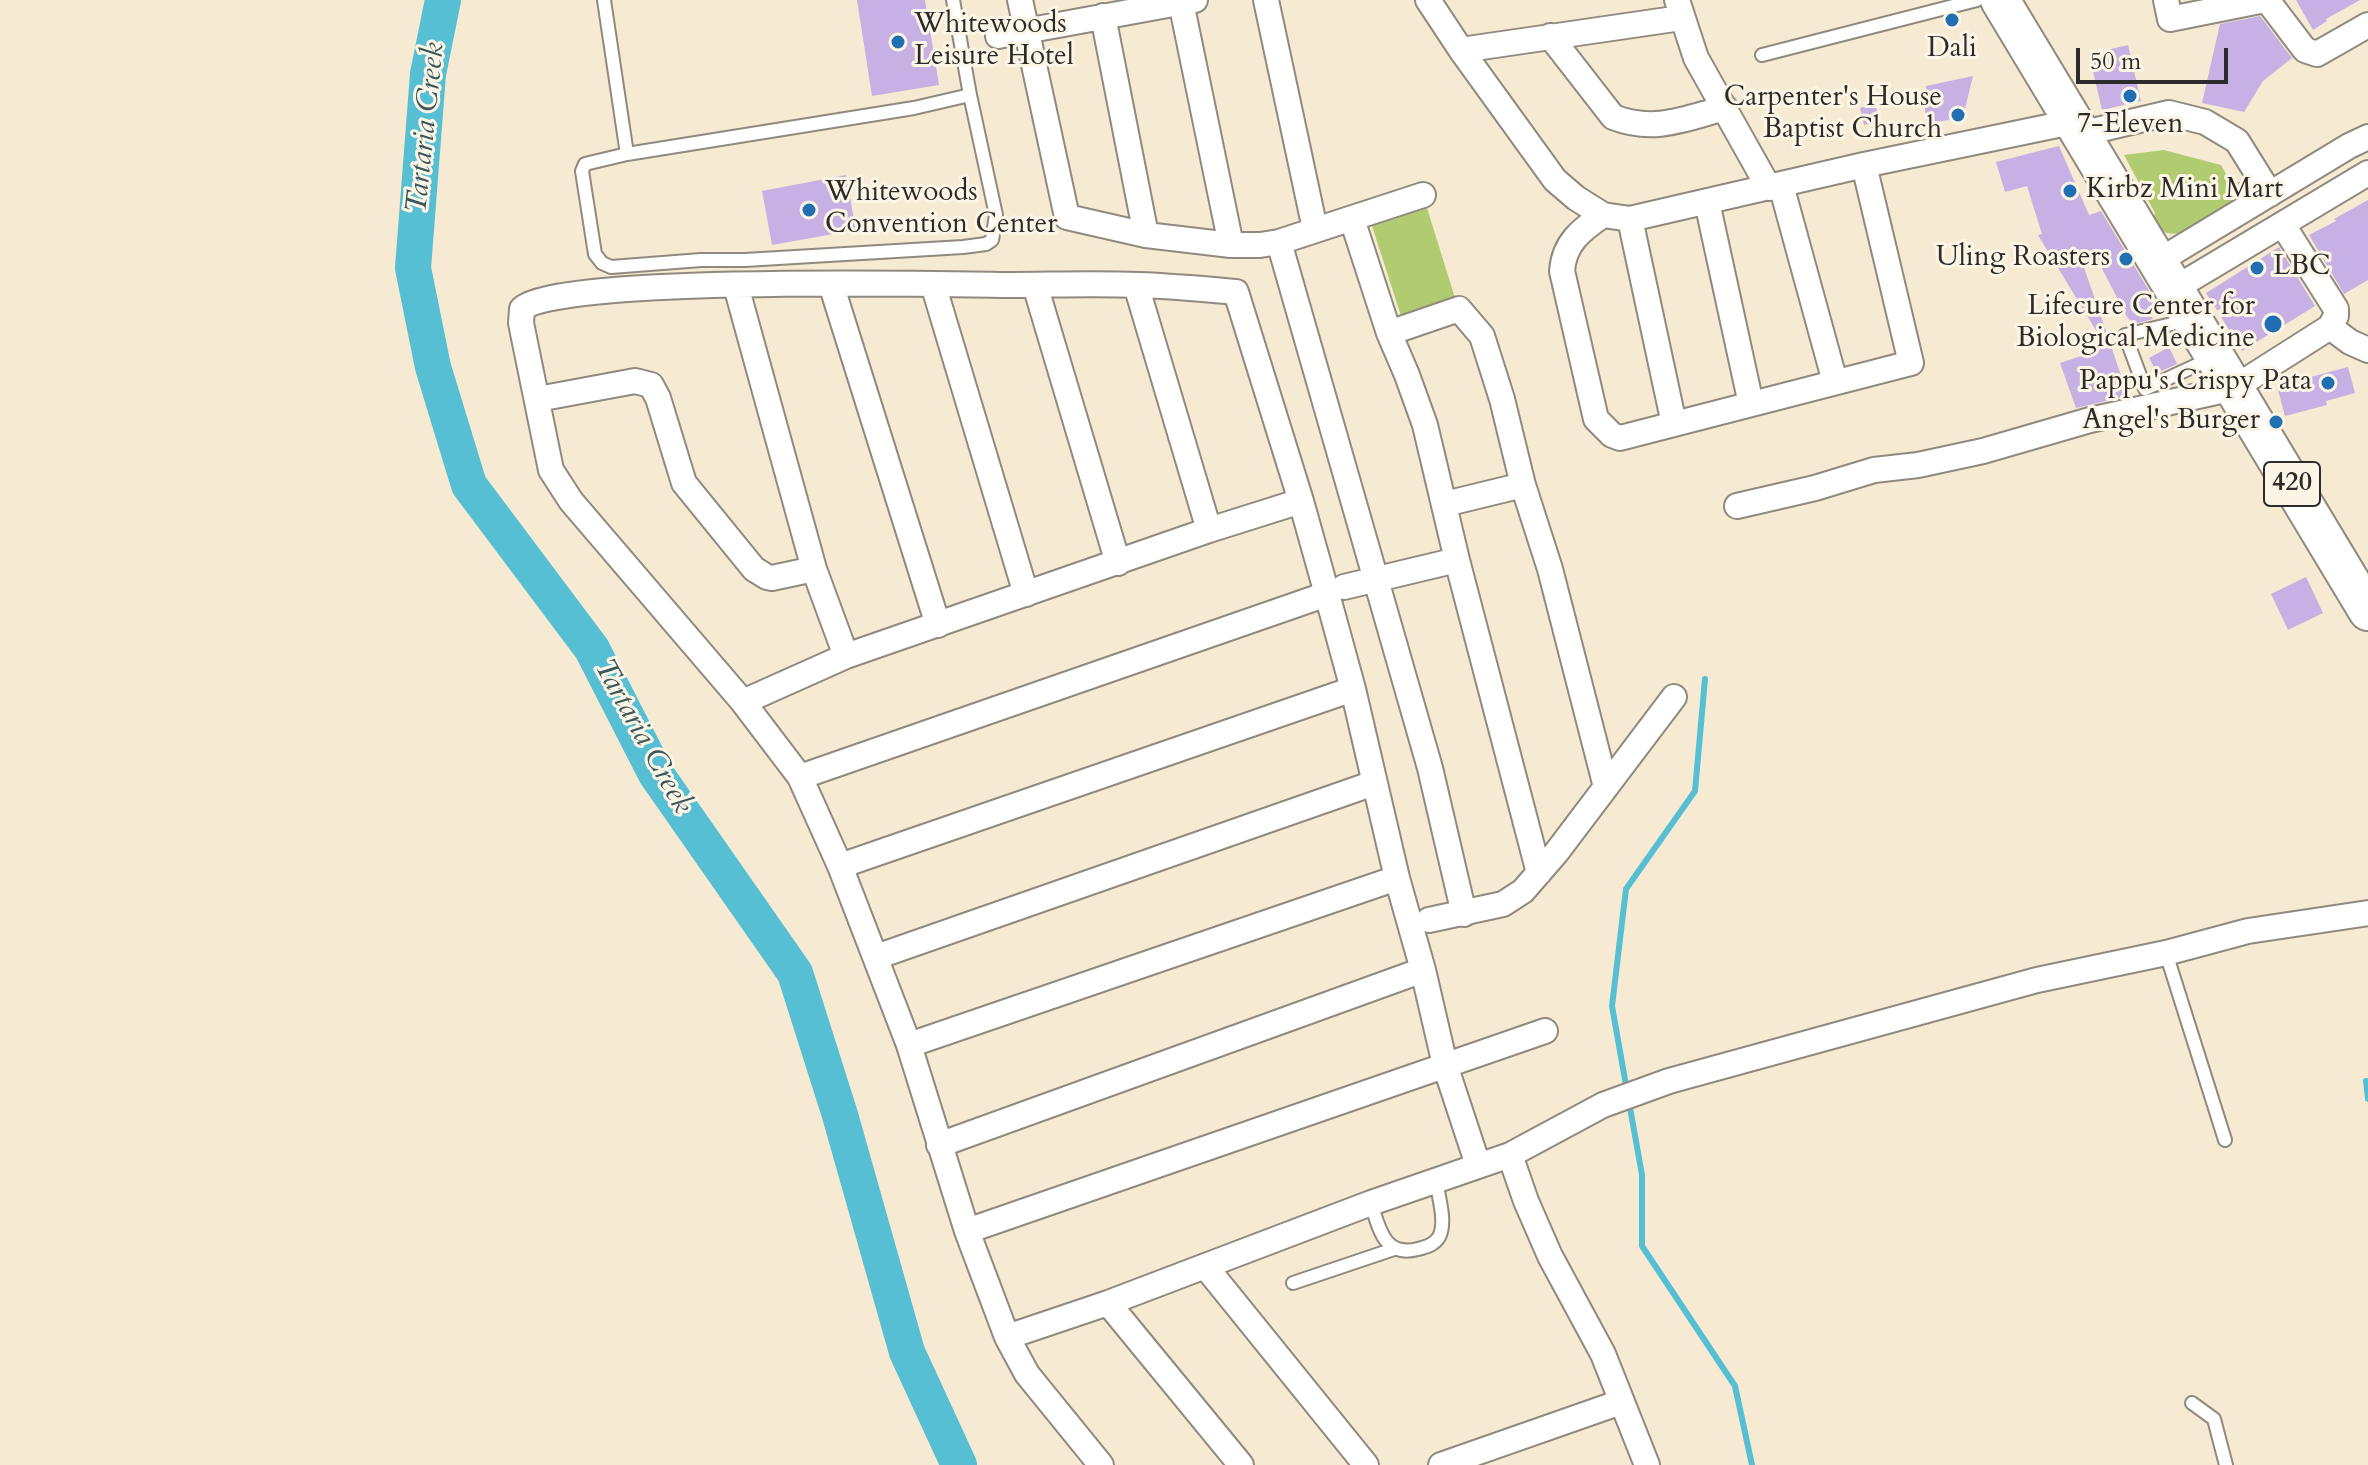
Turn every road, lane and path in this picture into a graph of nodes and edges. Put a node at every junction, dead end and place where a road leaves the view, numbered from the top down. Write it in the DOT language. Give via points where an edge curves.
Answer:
graph roads {
  1 [pos="604,0"];
  2 [pos="953,0"];
  3 [pos="1020,0"];
  4 [pos="1266,0"];
  5 [pos="1428,0"];
  6 [pos="1977,0"];
  7 [pos="2000,0"];
  8 [pos="2166,0"];
  9 [pos="2266,0"];
  10 [pos="1188,1"];
  11 [pos="1679,9"];
  12 [pos="1103,16"];
  13 [pos="2368,25"];
  14 [pos="1027,31"];
  15 [pos="998,36"];
  16 [pos="1550,36"];
  17 [pos="1461,50"];
  18 [pos="1762,55"];
  19 [pos="970,95"];
  20 [pos="1725,108"];
  21 [pos="2076,128"];
  22 [pos="2367,138"];
  23 [pos="627,154"];
  24 [pos="1864,165"];
  25 [pos="2318,165"];
  26 [pos="2368,173"];
  27 [pos="1775,186"];
  28 [pos="2335,193"];
  29 [pos="2270,194"];
  30 [pos="1423,195"];
  31 [pos="1707,202"];
  32 [pos="1603,215"];
  33 [pos="1352,219"];
  34 [pos="1630,219"];
  35 [pos="2283,225"];
  36 [pos="1315,229"];
  37 [pos="1146,235"];
  38 [pos="1279,242"];
  39 [pos="1231,245"];
  40 [pos="831,284"];
  41 [pos="933,284"];
  42 [pos="1035,285"];
  43 [pos="1136,285"];
  44 [pos="736,286"];
  45 [pos="2174,290"];
  46 [pos="2330,327"];
  47 [pos="1389,333"];
  48 [pos="2368,350"];
  49 [pos="2225,372"];
  50 [pos="1835,382"];
  51 [pos="538,399"];
  52 [pos="1751,404"];
  53 [pos="1674,424"];
  54 [pos="1523,485"];
  55 [pos="1301,501"];
  56 [pos="1445,504"];
  57 [pos="1737,506"];
  58 [pos="1209,530"];
  59 [pos="1457,560"];
  60 [pos="1118,563"];
  61 [pos="814,569"];
  62 [pos="1377,579"];
  63 [pos="1335,590"];
  64 [pos="1026,594"];
  65 [pos="2368,611"];
  66 [pos="938,625"];
  67 [pos="846,656"];
  68 [pos="1353,689"];
  69 [pos="1674,697"];
  70 [pos="743,702"];
  71 [pos="800,777"];
  72 [pos="1374,783"];
  73 [pos="1606,787"];
  74 [pos="840,866"];
  75 [pos="1539,873"];
  76 [pos="1397,878"];
  77 [pos="2368,913"];
  78 [pos="1464,914"];
  79 [pos="1429,920"];
  80 [pos="2166,953"];
  81 [pos="876,957"];
  82 [pos="1423,970"];
  83 [pos="1545,1031"];
  84 [pos="909,1045"];
  85 [pos="1445,1065"];
  86 [pos="2225,1140"];
  87 [pos="939,1145"];
  88 [pos="1510,1155"];
  89 [pos="1478,1165"];
  90 [pos="1436,1180"];
  91 [pos="1371,1203"];
  92 [pos="967,1231"];
  93 [pos="1394,1249"];
  94 [pos="1205,1266"];
  95 [pos="1293,1283"];
  96 [pos="1108,1303"];
  97 [pos="1007,1337"];
  98 [pos="1621,1402"];
  99 [pos="2192,1403"];
  100 [pos="1101,1465"];
  101 [pos="1241,1465"];
  102 [pos="1366,1465"];
  103 [pos="1441,1465"];
  104 [pos="1647,1465"];
  105 [pos="2226,1465"];
  1 -- 23 [label="lane"];
  2 -- 19 [label="lane"];
  3 -- 14 [label="street"];
  4 -- 36 [label="street"];
  5 -- 17 [label="street"];
  6 -- 18 [label="lane"];
  7 -- 21 [label="main road, 420"];
  8 -- 9 [label="street" via="2170,19"];
  9 -- 13 [label="street" via="2305,50 2317,54"];
  10 -- 12 [label="street"];
  10 -- 39 [label="street"];
  11 -- 16 [label="street"];
  11 -- 20 [label="street" via="1696,58"];
  12 -- 14 [label="street"];
  12 -- 37 [label="street"];
  14 -- 15 [label="street"];
  14 -- 37 [label="street" via="1067,217"];
  16 -- 17 [label="street"];
  16 -- 20 [label="street" via="1613,117 1648,126"];
  17 -- 32 [label="street" via="1555,180"];
  19 -- 23 [label="lane"];
  19 -- 23 [label="lane" via="996,215 992,240 978,245 611,267 595,254 582,171 585,164"];
  20 -- 27 [label="street"];
  21 -- 24 [label="street"];
  21 -- 29 [label="street" via="2169,113 2205,122 2237,141"];
  21 -- 45 [label="main road, 420"];
  22 -- 25 [label="street"];
  24 -- 27 [label="street"];
  24 -- 50 [label="street" via="1911,363"];
  25 -- 28 [label="street"];
  25 -- 29 [label="street"];
  26 -- 28 [label="street"];
  27 -- 31 [label="street"];
  27 -- 50 [label="street"];
  28 -- 35 [label="street"];
  29 -- 45 [label="street"];
  30 -- 33 [label="street"];
  31 -- 34 [label="street"];
  31 -- 52 [label="street"];
  32 -- 34 [label="street"];
  32 -- 53 [label="street" via="1579,232 1563,257 1562,271 1596,419 1620,438"];
  33 -- 36 [label="street"];
  33 -- 47 [label="street"];
  34 -- 53 [label="street"];
  35 -- 45 [label="street"];
  35 -- 46 [label="street" via="2336,309"];
  36 -- 38 [label="street"];
  37 -- 39 [label="street"];
  38 -- 39 [label="street"];
  38 -- 62 [label="street"];
  40 -- 41 [label="street"];
  40 -- 44 [label="street"];
  40 -- 66 [label="street"];
  41 -- 42 [label="street"];
  41 -- 64 [label="street"];
  42 -- 43 [label="street"];
  42 -- 60 [label="street"];
  43 -- 55 [label="street" via="1236,292"];
  43 -- 58 [label="street"];
  44 -- 51 [label="street" via="621,289 526,304 521,323"];
  44 -- 61 [label="street"];
  45 -- 49 [label="main road, 420"];
  45 -- 49 [label="lane" via="2125,335 2145,389"];
  46 -- 48 [label="street"];
  46 -- 49 [label="street"];
  47 -- 54 [label="street" via="1459,309 1482,336"];
  47 -- 56 [label="street" via="1425,425"];
  49 -- 57 [label="street" via="1983,451 1874,470"];
  49 -- 65 [label="main road, 420"];
  50 -- 52 [label="street"];
  51 -- 61 [label="street" via="635,381 651,385 684,483 754,569 772,578"];
  51 -- 70 [label="street" via="551,470 571,501"];
  52 -- 53 [label="street"];
  54 -- 56 [label="street"];
  54 -- 73 [label="street"];
  55 -- 58 [label="street"];
  55 -- 63 [label="street"];
  56 -- 59 [label="street"];
  58 -- 60 [label="street"];
  59 -- 62 [label="street"];
  59 -- 75 [label="street"];
  60 -- 64 [label="street"];
  61 -- 67 [label="street"];
  62 -- 63 [label="street"];
  62 -- 78 [label="street"];
  63 -- 68 [label="street"];
  63 -- 71 [label="street"];
  64 -- 66 [label="street"];
  66 -- 67 [label="street"];
  67 -- 70 [label="street"];
  68 -- 72 [label="street"];
  68 -- 74 [label="street"];
  69 -- 73 [label="street"];
  70 -- 71 [label="street"];
  71 -- 74 [label="street"];
  72 -- 76 [label="street"];
  72 -- 81 [label="street"];
  73 -- 75 [label="street"];
  74 -- 81 [label="street"];
  75 -- 78 [label="street" via="1513,899"];
  76 -- 82 [label="street"];
  76 -- 84 [label="street"];
  77 -- 80 [label="street" via="2248,931"];
  78 -- 79 [label="street"];
  80 -- 86 [label="lane"];
  80 -- 88 [label="street" via="2037,980 1669,1081 1603,1105"];
  81 -- 84 [label="street"];
  82 -- 85 [label="street"];
  82 -- 87 [label="street"];
  83 -- 85 [label="street"];
  84 -- 87 [label="street"];
  85 -- 89 [label="street"];
  85 -- 92 [label="street"];
  87 -- 92 [label="street"];
  88 -- 89 [label="street"];
  88 -- 98 [label="street" via="1550,1256 1603,1354"];
  89 -- 90 [label="street"];
  90 -- 91 [label="street"];
  90 -- 93 [label="lane" via="1442,1228 1438,1239 1406,1252"];
  91 -- 93 [label="lane"];
  91 -- 94 [label="street"];
  92 -- 97 [label="street"];
  93 -- 95 [label="lane"];
  94 -- 96 [label="street"];
  94 -- 102 [label="street"];
  96 -- 97 [label="street"];
  96 -- 101 [label="street"];
  97 -- 100 [label="street" via="1027,1374"];
  98 -- 103 [label="street"];
  98 -- 104 [label="street"];
  99 -- 105 [label="lane" via="2214,1419"];
}
